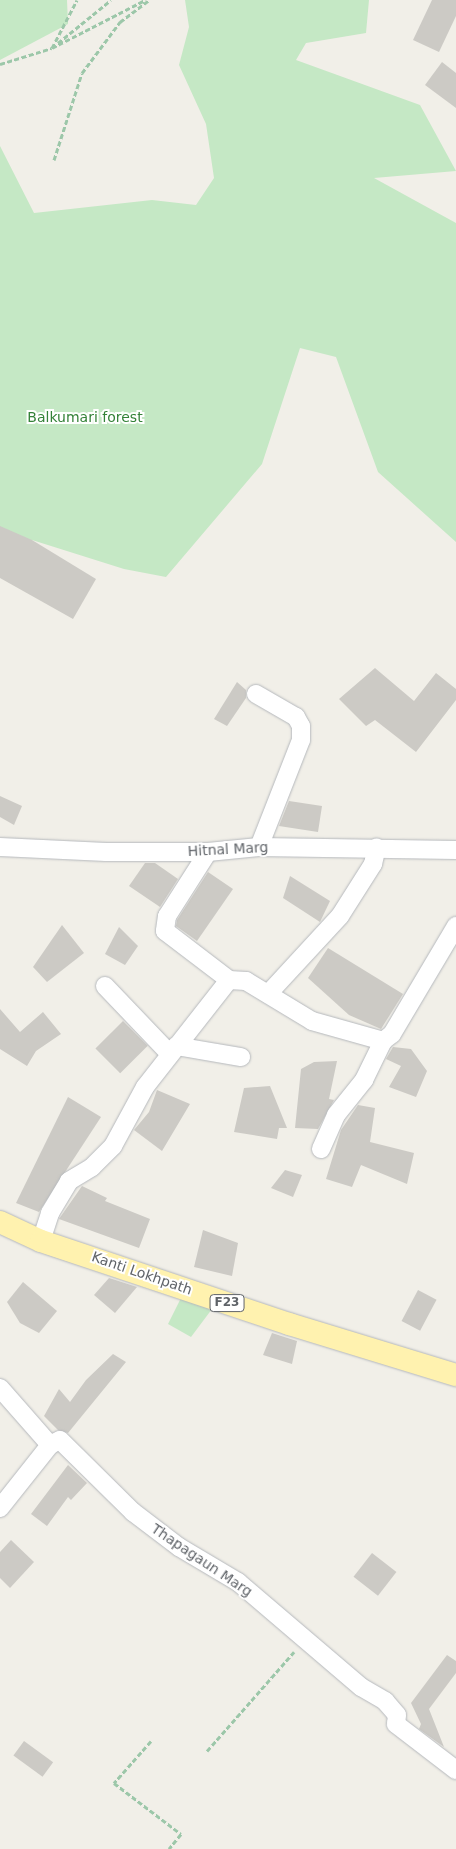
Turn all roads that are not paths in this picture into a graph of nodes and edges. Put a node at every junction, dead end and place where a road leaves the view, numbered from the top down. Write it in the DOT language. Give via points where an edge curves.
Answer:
graph roads {
  1 [pos="256,694"];
  2 [pos="0,847"];
  3 [pos="259,847"];
  4 [pos="377,847"];
  5 [pos="456,850"];
  6 [pos="208,852"];
  7 [pos="456,926"];
  8 [pos="229,980"];
  9 [pos="105,986"];
  10 [pos="268,994"];
  11 [pos="382,1041"];
  12 [pos="173,1050"];
  13 [pos="240,1057"];
  14 [pos="321,1149"];
  15 [pos="0,1222"];
  16 [pos="41,1241"];
  17 [pos="456,1375"];
  18 [pos="0,1388"];
  19 [pos="50,1445"];
  20 [pos="0,1508"];
  21 [pos="456,1770"];
  1 -- 3 [label="street" via="296,718 302,726 301,740"];
  2 -- 6 [label="street, Hitnal Marg"];
  3 -- 4 [label="street, Hitnal Marg"];
  3 -- 6 [label="street, Hitnal Marg"];
  4 -- 5 [label="street, Hitnal Marg"];
  4 -- 10 [label="street" via="373,864 340,916"];
  6 -- 8 [label="street" via="167,916 165,931"];
  7 -- 11 [label="street" via="392,1034"];
  8 -- 10 [label="street" via="246,981"];
  8 -- 12 [label="street"];
  9 -- 12 [label="street"];
  10 -- 11 [label="street" via="312,1021"];
  11 -- 14 [label="street" via="364,1080 336,1115"];
  12 -- 13 [label="street"];
  12 -- 16 [label="street" via="145,1087 113,1146 92,1167 69,1181 50,1213"];
  15 -- 16 [label="main road, Kanti Lokhpath / F23"];
  16 -- 17 [label="main road, Kanti Lokhpath / F23" via="289,1324"];
  18 -- 19 [label="street"];
  19 -- 20 [label="street"];
  19 -- 21 [label="street, Thapagaun Marg" via="60,1440 134,1512 179,1547 238,1582 361,1688 384,1700 396,1715 396,1724"];
}
